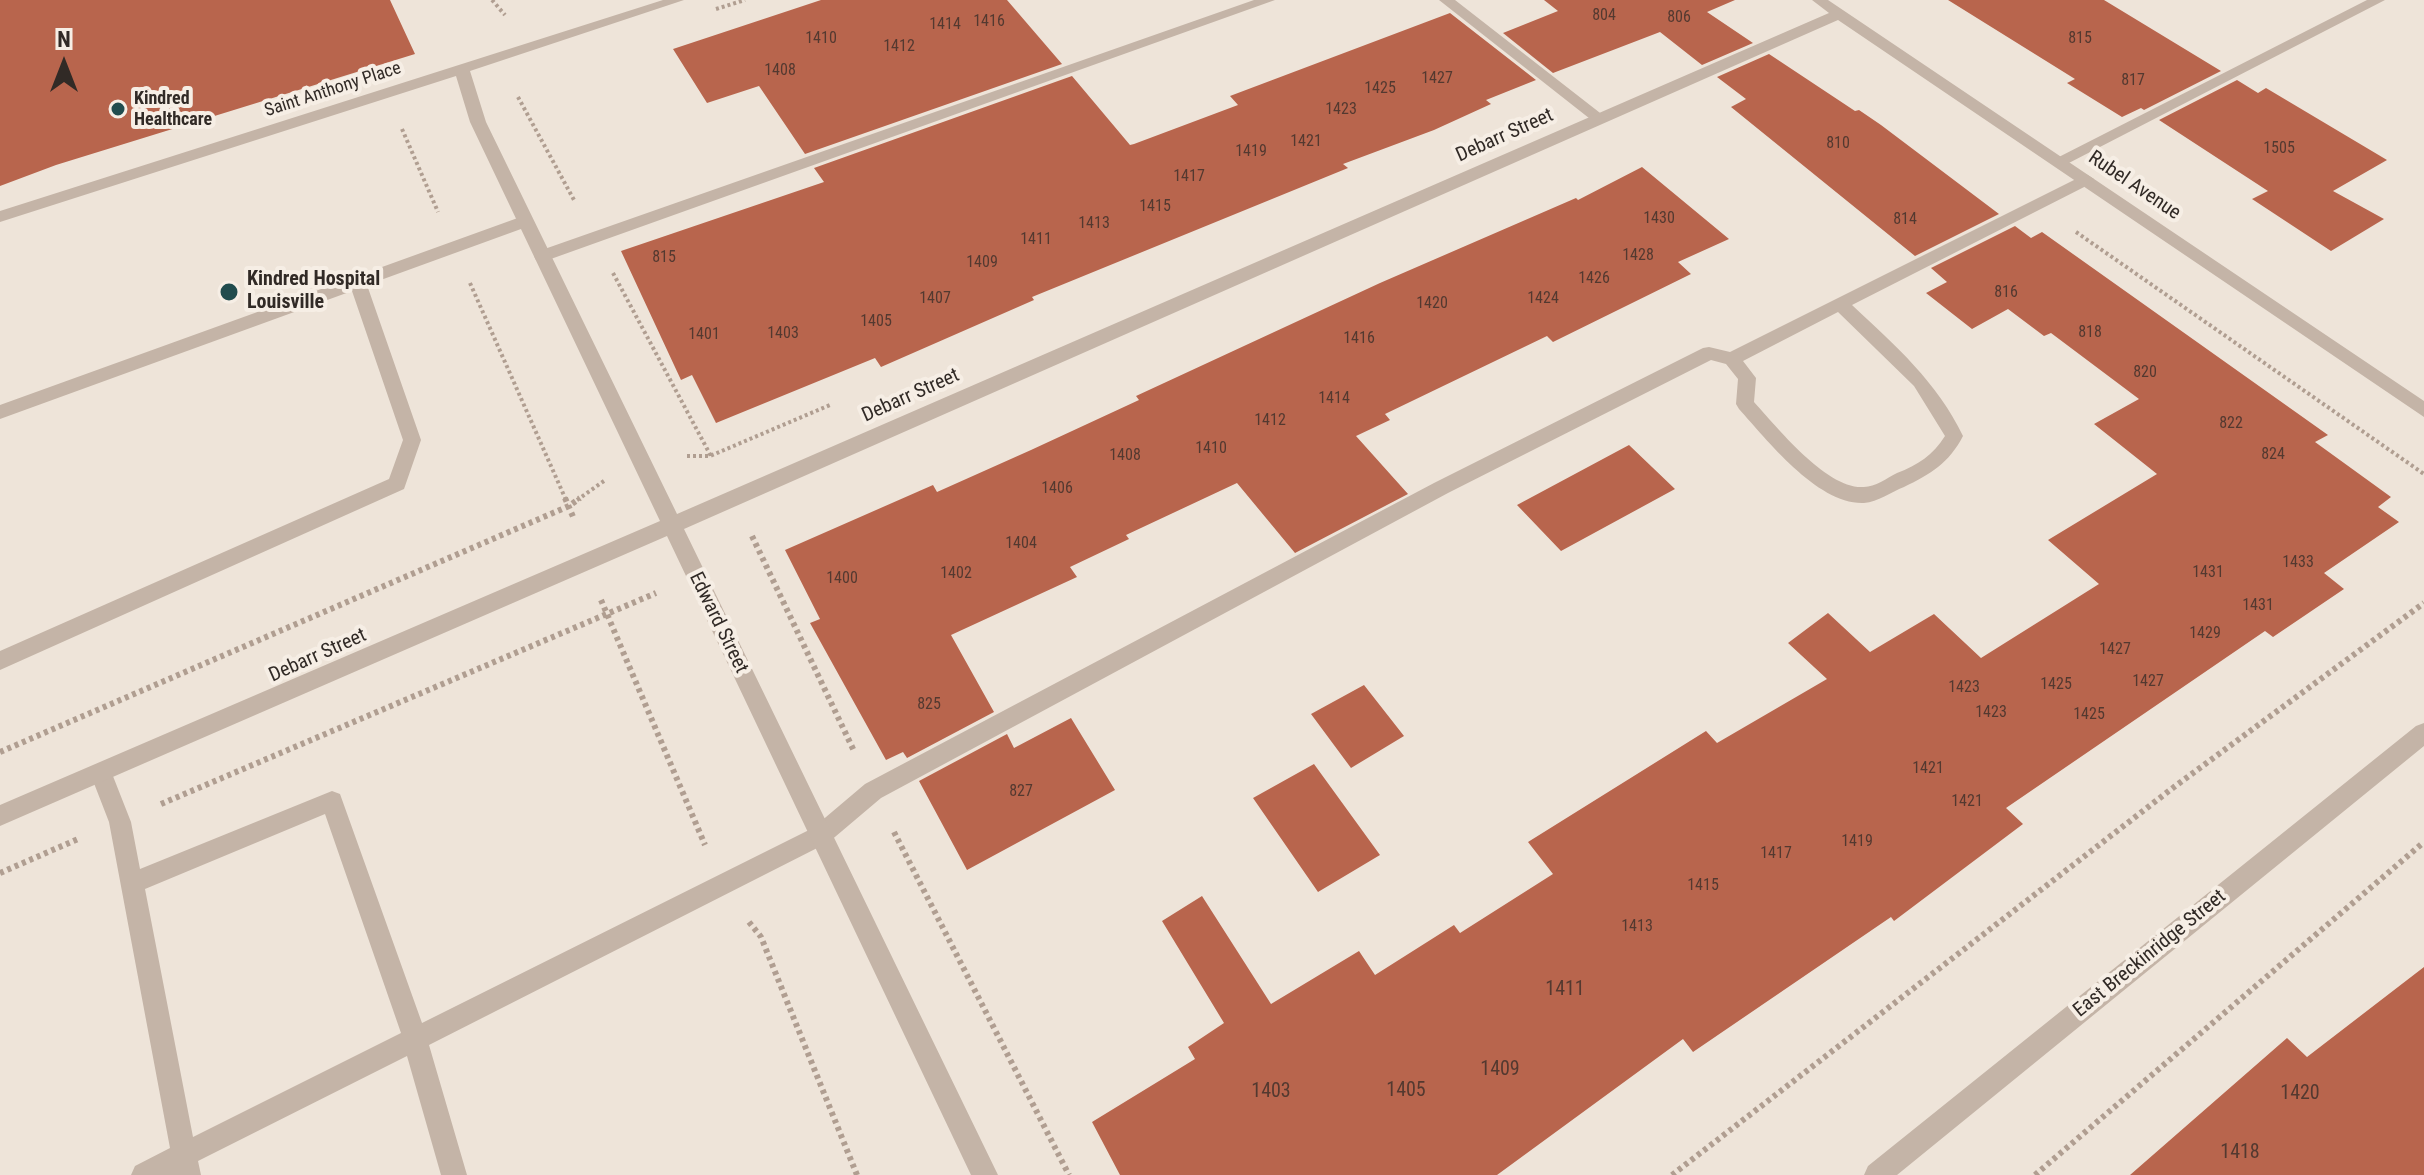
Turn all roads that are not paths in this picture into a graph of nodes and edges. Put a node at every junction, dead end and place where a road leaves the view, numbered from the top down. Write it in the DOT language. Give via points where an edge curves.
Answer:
graph roads {
  1 [pos="677,0"];
  2 [pos="1268,0"];
  3 [pos="1446,0"];
  4 [pos="1819,0"];
  5 [pos="2378,0"];
  6 [pos="1839,14"];
  7 [pos="461,68"];
  8 [pos="1599,119"];
  9 [pos="2059,161"];
  10 [pos="2086,179"];
  11 [pos="0,217"];
  12 [pos="526,221"];
  13 [pos="542,256"];
  14 [pos="358,283"];
  15 [pos="1842,306"];
  16 [pos="1732,359"];
  17 [pos="2424,410"];
  18 [pos="0,412"];
  19 [pos="671,525"];
  20 [pos="0,661"];
  21 [pos="2424,733"];
  22 [pos="101,773"];
  23 [pos="0,816"];
  24 [pos="821,835"];
  25 [pos="131,884"];
  26 [pos="415,1039"];
  27 [pos="186,1165"];
  28 [pos="144,1175"];
  29 [pos="454,1175"];
  30 [pos="985,1175"];
  31 [pos="1877,1175"];
  1 -- 7 [label="street, Saint Anthony Place"];
  2 -- 13 [label="street"];
  3 -- 8 [label="street"];
  4 -- 6 [label="street, Rubel Avenue"];
  5 -- 9 [label="street"];
  6 -- 8 [label="street, Debarr Street"];
  6 -- 9 [label="street, Rubel Avenue"];
  7 -- 11 [label="street, Saint Anthony Place"];
  7 -- 12 [label="street, Edward Street" via="478,122"];
  8 -- 19 [label="street, Debarr Street"];
  9 -- 10 [label="street, Rubel Avenue"];
  10 -- 15 [label="street"];
  10 -- 17 [label="street, Rubel Avenue"];
  12 -- 13 [label="street, Edward Street"];
  12 -- 14 [label="street"];
  13 -- 19 [label="street, Edward Street"];
  14 -- 18 [label="street"];
  14 -- 20 [label="street" via="412,440 397,484"];
  15 -- 16 [label="street"];
  15 -- 16 [label="street" via="1929,388 1946,414 1954,436 1941,459 1863,496 1838,492 1745,404 1747,378"];
  16 -- 24 [label="street" via="1709,353 1413,503 873,791"];
  19 -- 22 [label="street, Debarr Street"];
  19 -- 24 [label="street, Edward Street"];
  21 -- 31 [label="street, East Breckinridge Street"];
  22 -- 23 [label="street, Debarr Street"];
  22 -- 25 [label="street" via="120,822"];
  24 -- 26 [label="street"];
  24 -- 30 [label="street, Edward Street"];
  25 -- 26 [label="street" via="332,801"];
  25 -- 27 [label="street"];
  26 -- 27 [label="street"];
  26 -- 29 [label="street"];
  27 -- 28 [label="street"];
}
